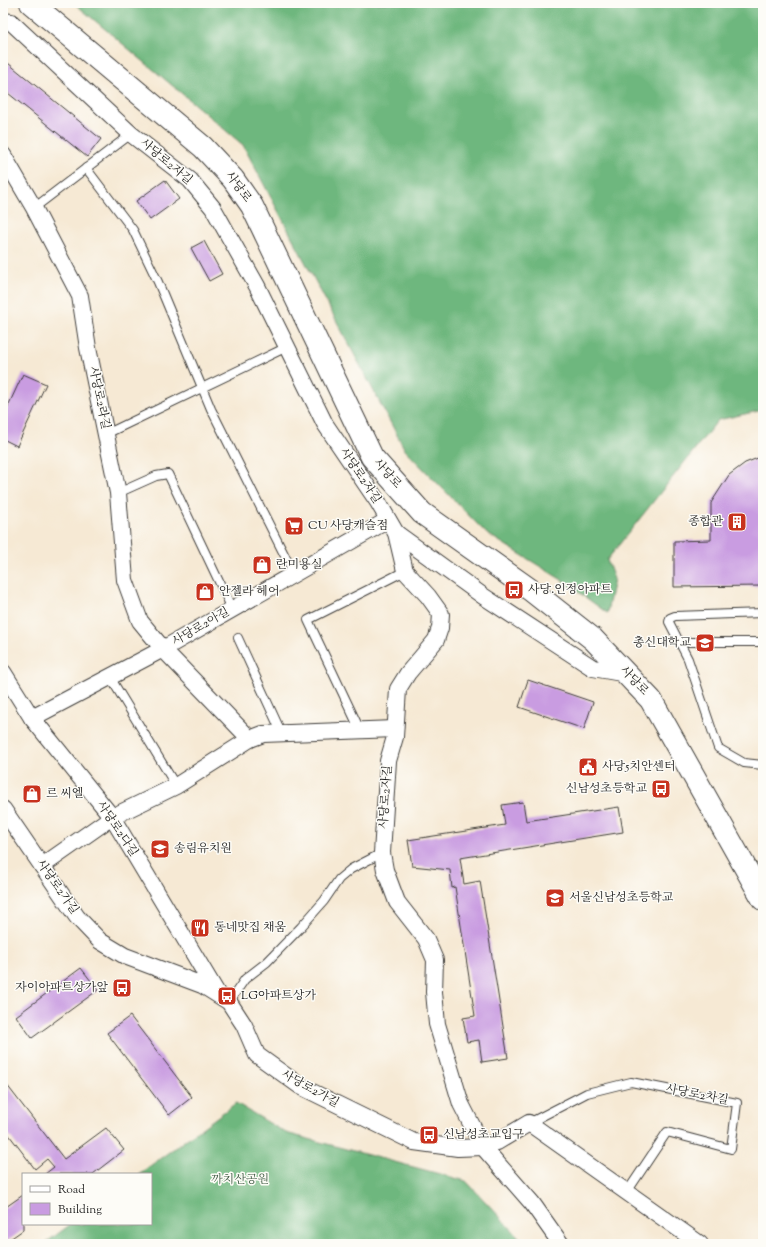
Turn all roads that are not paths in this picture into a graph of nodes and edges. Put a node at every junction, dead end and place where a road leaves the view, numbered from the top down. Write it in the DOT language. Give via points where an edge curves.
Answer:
graph roads {
  1 [pos="31,3"];
  2 [pos="3,21"];
  3 [pos="131,134"];
  4 [pos="3,155"];
  5 [pos="86,168"];
  6 [pos="34,208"];
  7 [pos="287,347"];
  8 [pos="202,388"];
  9 [pos="106,434"];
  10 [pos="118,493"];
  11 [pos="392,526"];
  12 [pos="405,571"];
  13 [pos="294,574"];
  14 [pos="232,609"];
  15 [pos="763,613"];
  16 [pos="238,638"];
  17 [pos="679,642"];
  18 [pos="763,642"];
  19 [pos="163,649"];
  20 [pos="3,672"];
  21 [pos="627,674"];
  22 [pos="110,677"];
  23 [pos="32,718"];
  24 [pos="395,728"];
  25 [pos="360,730"];
  26 [pos="282,734"];
  27 [pos="250,739"];
  28 [pos="763,765"];
  29 [pos="176,786"];
  30 [pos="3,809"];
  31 [pos="112,817"];
  32 [pos="382,853"];
  33 [pos="42,866"];
  34 [pos="763,899"];
  35 [pos="224,999"];
  36 [pos="529,1123"];
  37 [pos="482,1147"];
  38 [pos="627,1192"];
  39 [pos="561,1244"];
  40 [pos="700,1244"];
  1 -- 21 [label="main road, 사당로" via="203,147 233,179 252,206 372,457 422,513 594,639"];
  2 -- 3 [label="street, 사당로2자길" via="11,22"];
  3 -- 5 [label="lane"];
  3 -- 7 [label="street, 사당로2자길" via="190,180 213,208 257,286"];
  4 -- 6 [label="street, 사당로2라길"];
  5 -- 6 [label="lane"];
  5 -- 8 [label="lane" via="133,230 158,282"];
  6 -- 9 [label="street, 사당로2라길" via="80,296"];
  7 -- 8 [label="lane"];
  7 -- 11 [label="street, 사당로2자길" via="324,424"];
  8 -- 9 [label="lane"];
  8 -- 13 [label="lane"];
  9 -- 10 [label="street, 사당로2라길"];
  10 -- 14 [label="lane" via="156,476 168,474"];
  10 -- 19 [label="street, 사당로2라길" via="125,580 140,621"];
  11 -- 12 [label="street, 사당로2자길"];
  11 -- 13 [label="street, 사당로2아길"];
  11 -- 21 [label="street" via="483,596 593,668"];
  12 -- 24 [label="street, 사당로2자길" via="441,614 436,640 398,689"];
  12 -- 25 [label="lane" via="308,620"];
  13 -- 14 [label="street, 사당로2아길"];
  14 -- 19 [label="street, 사당로2아길"];
  15 -- 17 [label="lane" via="675,616 670,618 669,622"];
  16 -- 26 [label="lane"];
  17 -- 18 [label="lane"];
  17 -- 28 [label="lane" via="688,659 718,748 744,763"];
  19 -- 22 [label="street, 사당로2아길"];
  19 -- 27 [label="street, 사당로2라길"];
  20 -- 23 [label="street, 사당로2다길"];
  21 -- 34 [label="main road, 사당로" via="651,700"];
  22 -- 23 [label="street, 사당로2아길"];
  22 -- 29 [label="lane"];
  23 -- 31 [label="street, 사당로2다길"];
  24 -- 25 [label="street"];
  24 -- 32 [label="street, 사당로2자길" via="388,761"];
  25 -- 26 [label="street"];
  26 -- 27 [label="street" via="263,734"];
  27 -- 29 [label="street"];
  29 -- 31 [label="street"];
  30 -- 33 [label="street, 사당로2가길"];
  31 -- 33 [label="street"];
  31 -- 35 [label="street, 사당로2다길"];
  32 -- 35 [label="lane" via="351,869 339,879 301,927 267,962"];
  32 -- 37 [label="street, 사당로2자길" via="385,870 398,902 426,939 435,960 437,1024 461,1104"];
  33 -- 35 [label="street, 사당로2가길" via="77,917 100,941 125,956 202,986"];
  35 -- 37 [label="street, 사당로2가길" via="244,1025 257,1055 300,1086 414,1142 458,1148"];
  36 -- 37 [label="street, 사당로2차길" via="497,1142"];
  36 -- 38 [label="street"];
  36 -- 38 [label="lane, 사당로2차길" via="587,1093 631,1082 737,1103 731,1149 667,1132"];
  37 -- 39 [label="street" via="532,1203"];
  38 -- 40 [label="street"];
}
